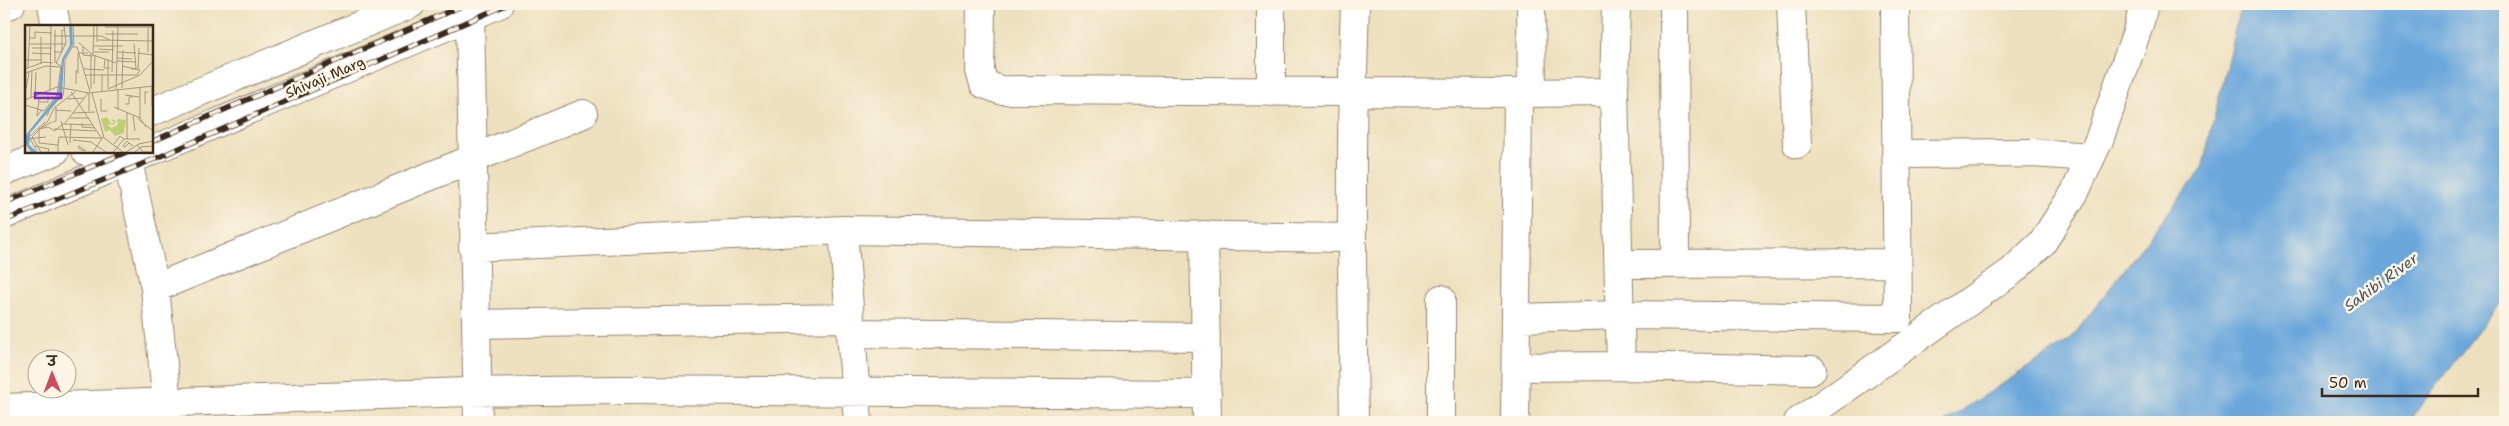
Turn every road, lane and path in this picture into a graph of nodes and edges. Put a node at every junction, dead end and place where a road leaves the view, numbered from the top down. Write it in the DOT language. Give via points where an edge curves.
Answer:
graph roads {
  1 [pos="11,4"];
  2 [pos="52,4"];
  3 [pos="411,4"];
  4 [pos="499,4"];
  5 [pos="981,4"];
  6 [pos="1271,4"];
  7 [pos="1355,4"];
  8 [pos="1531,4"];
  9 [pos="1616,4"];
  10 [pos="1674,4"];
  11 [pos="1791,4"];
  12 [pos="1895,4"];
  13 [pos="2144,4"];
  14 [pos="4,7"];
  15 [pos="470,16"];
  16 [pos="56,25"];
  17 [pos="1271,92"];
  18 [pos="1614,92"];
  19 [pos="1352,93"];
  20 [pos="1525,93"];
  21 [pos="152,112"];
  22 [pos="583,114"];
  23 [pos="1797,144"];
  24 [pos="152,150"];
  25 [pos="53,152"];
  26 [pos="94,152"];
  27 [pos="143,154"];
  28 [pos="1896,154"];
  29 [pos="2091,158"];
  30 [pos="472,160"];
  31 [pos="4,172"];
  32 [pos="4,215"];
  33 [pos="843,230"];
  34 [pos="1204,235"];
  35 [pos="1351,238"];
  36 [pos="473,247"];
  37 [pos="1896,263"];
  38 [pos="1619,264"];
  39 [pos="1675,264"];
  40 [pos="155,288"];
  41 [pos="1441,299"];
  42 [pos="1621,315"];
  43 [pos="1516,318"];
  44 [pos="476,324"];
  45 [pos="851,325"];
  46 [pos="1206,337"];
  47 [pos="1621,366"];
  48 [pos="1516,367"];
  49 [pos="1812,370"];
  50 [pos="478,392"];
  51 [pos="856,392"];
  52 [pos="1207,394"];
  53 [pos="4,408"];
  54 [pos="168,412"];
  55 [pos="478,422"];
  56 [pos="858,422"];
  57 [pos="1207,422"];
  58 [pos="1354,422"];
  59 [pos="1442,422"];
  60 [pos="1515,422"];
  61 [pos="1798,422"];
  1 -- 14 [label="street"];
  2 -- 16 [label="street"];
  3 -- 21 [label="street"];
  4 -- 15 [label="street, Shivaji Marg"];
  5 -- 17 [label="street" via="980,71 984,84 1000,90"];
  6 -- 17 [label="street"];
  7 -- 19 [label="street"];
  8 -- 20 [label="street"];
  9 -- 18 [label="street"];
  10 -- 39 [label="street"];
  11 -- 23 [label="street"];
  12 -- 28 [label="street"];
  13 -- 29 [label="street"];
  15 -- 24 [label="street, Shivaji Marg"];
  15 -- 30 [label="street"];
  17 -- 19 [label="street"];
  18 -- 20 [label="street"];
  18 -- 38 [label="street"];
  19 -- 20 [label="street"];
  19 -- 35 [label="street"];
  20 -- 43 [label="street"];
  22 -- 30 [label="street"];
  25 -- 31 [label="street"];
  26 -- 27 [label="street"];
  27 -- 32 [label="street, Shivaji Marg"];
  27 -- 40 [label="street"];
  28 -- 29 [label="street" via="2033,153"];
  28 -- 37 [label="street"];
  29 -- 61 [label="street" via="2075,192 2042,243 2011,272"];
  30 -- 36 [label="street"];
  30 -- 40 [label="street"];
  33 -- 34 [label="street"];
  33 -- 36 [label="street"];
  33 -- 45 [label="street"];
  34 -- 35 [label="street"];
  34 -- 46 [label="street"];
  35 -- 58 [label="street"];
  36 -- 44 [label="street"];
  37 -- 39 [label="street"];
  37 -- 42 [label="street" via="1898,318"];
  38 -- 39 [label="street"];
  38 -- 42 [label="street"];
  40 -- 54 [label="street"];
  41 -- 59 [label="street"];
  42 -- 43 [label="street"];
  42 -- 47 [label="street"];
  43 -- 48 [label="street"];
  44 -- 45 [label="street"];
  44 -- 50 [label="street"];
  45 -- 46 [label="street"];
  45 -- 51 [label="street"];
  46 -- 52 [label="street"];
  47 -- 48 [label="street"];
  47 -- 49 [label="street"];
  48 -- 60 [label="street"];
  50 -- 51 [label="street"];
  50 -- 54 [label="street"];
  50 -- 55 [label="street"];
  51 -- 52 [label="street"];
  51 -- 56 [label="street"];
  52 -- 57 [label="street"];
  53 -- 54 [label="street"];
}
